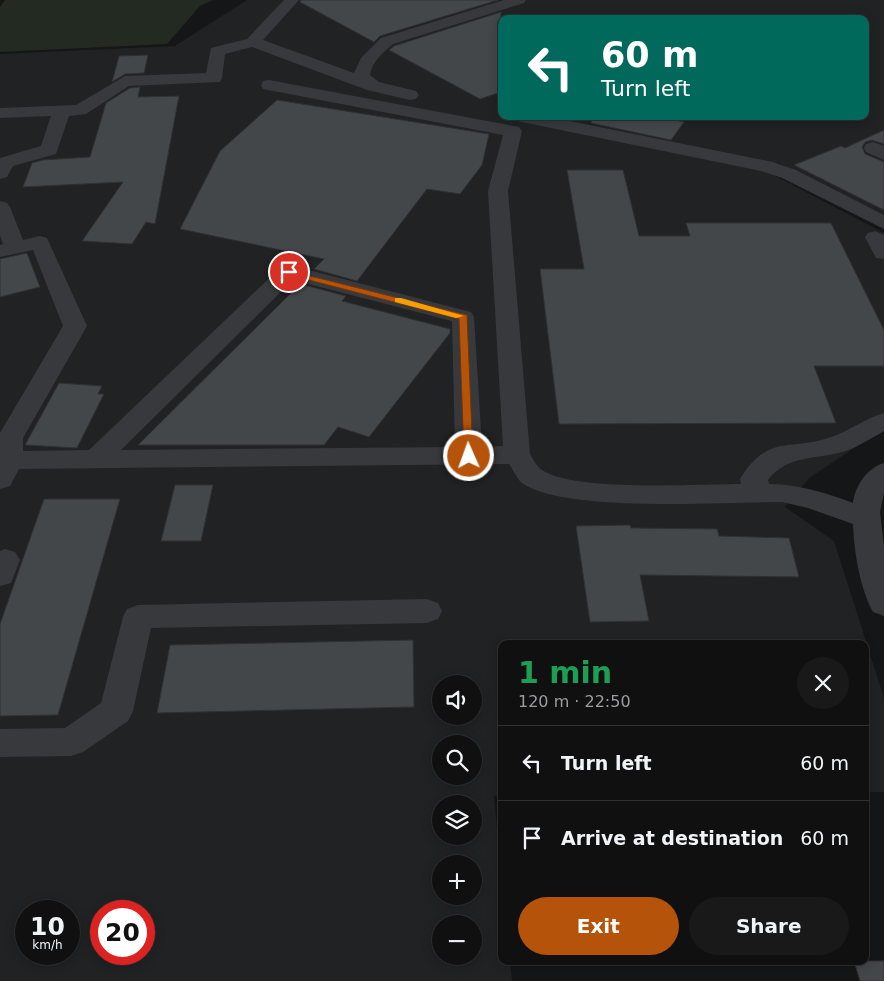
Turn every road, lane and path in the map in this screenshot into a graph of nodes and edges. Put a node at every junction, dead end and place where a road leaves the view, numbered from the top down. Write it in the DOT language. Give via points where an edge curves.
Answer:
graph roads {
  1 [pos="292,0"];
  2 [pos="519,0"];
  3 [pos="253,42"];
  4 [pos="269,85"];
  5 [pos="373,86"];
  6 [pos="62,110"];
  7 [pos="498,112"];
  8 [pos="0,113"];
  9 [pos="537,120"];
  10 [pos="0,173"];
  11 [pos="0,207"];
  12 [pos="881,238"];
  13 [pos="8,249"];
  14 [pos="884,421"];
  15 [pos="469,456"];
  16 [pos="517,456"];
  17 [pos="98,458"];
  18 [pos="3,466"];
  19 [pos="884,472"];
  20 [pos="756,493"];
  21 [pos="866,518"];
  22 [pos="884,604"];
  23 [pos="427,611"];
  24 [pos="0,742"];
  1 -- 3 [label="street"];
  2 -- 5 [label="street" via="387,41 361,70 362,76"];
  3 -- 5 [label="street"];
  3 -- 6 [label="street" via="218,52 214,78 125,82 80,110"];
  4 -- 16 [label="street" via="513,132 498,191"];
  5 -- 7 [label="street"];
  6 -- 8 [label="street"];
  6 -- 10 [label="street" via="49,150 4,162"];
  9 -- 12 [label="street" via="766,166 789,174"];
  11 -- 13 [label="street"];
  13 -- 18 [label="street" via="40,242 75,326 10,438"];
  14 -- 20 [label="street" via="839,445 781,454 764,464 754,479"];
  15 -- 16 [label="street"];
  15 -- 17 [label="street"];
  15 -- 17 [label="street" via="464,318 289,272"];
  16 -- 20 [label="street" via="531,476 553,485 596,493"];
  17 -- 18 [label="street"];
  19 -- 21 [label="street" via="871,488"];
  20 -- 21 [label="street" via="782,493 814,499"];
  21 -- 22 [label="street" via="872,566"];
  23 -- 24 [label="street" via="138,617 116,711 71,742"];
}
